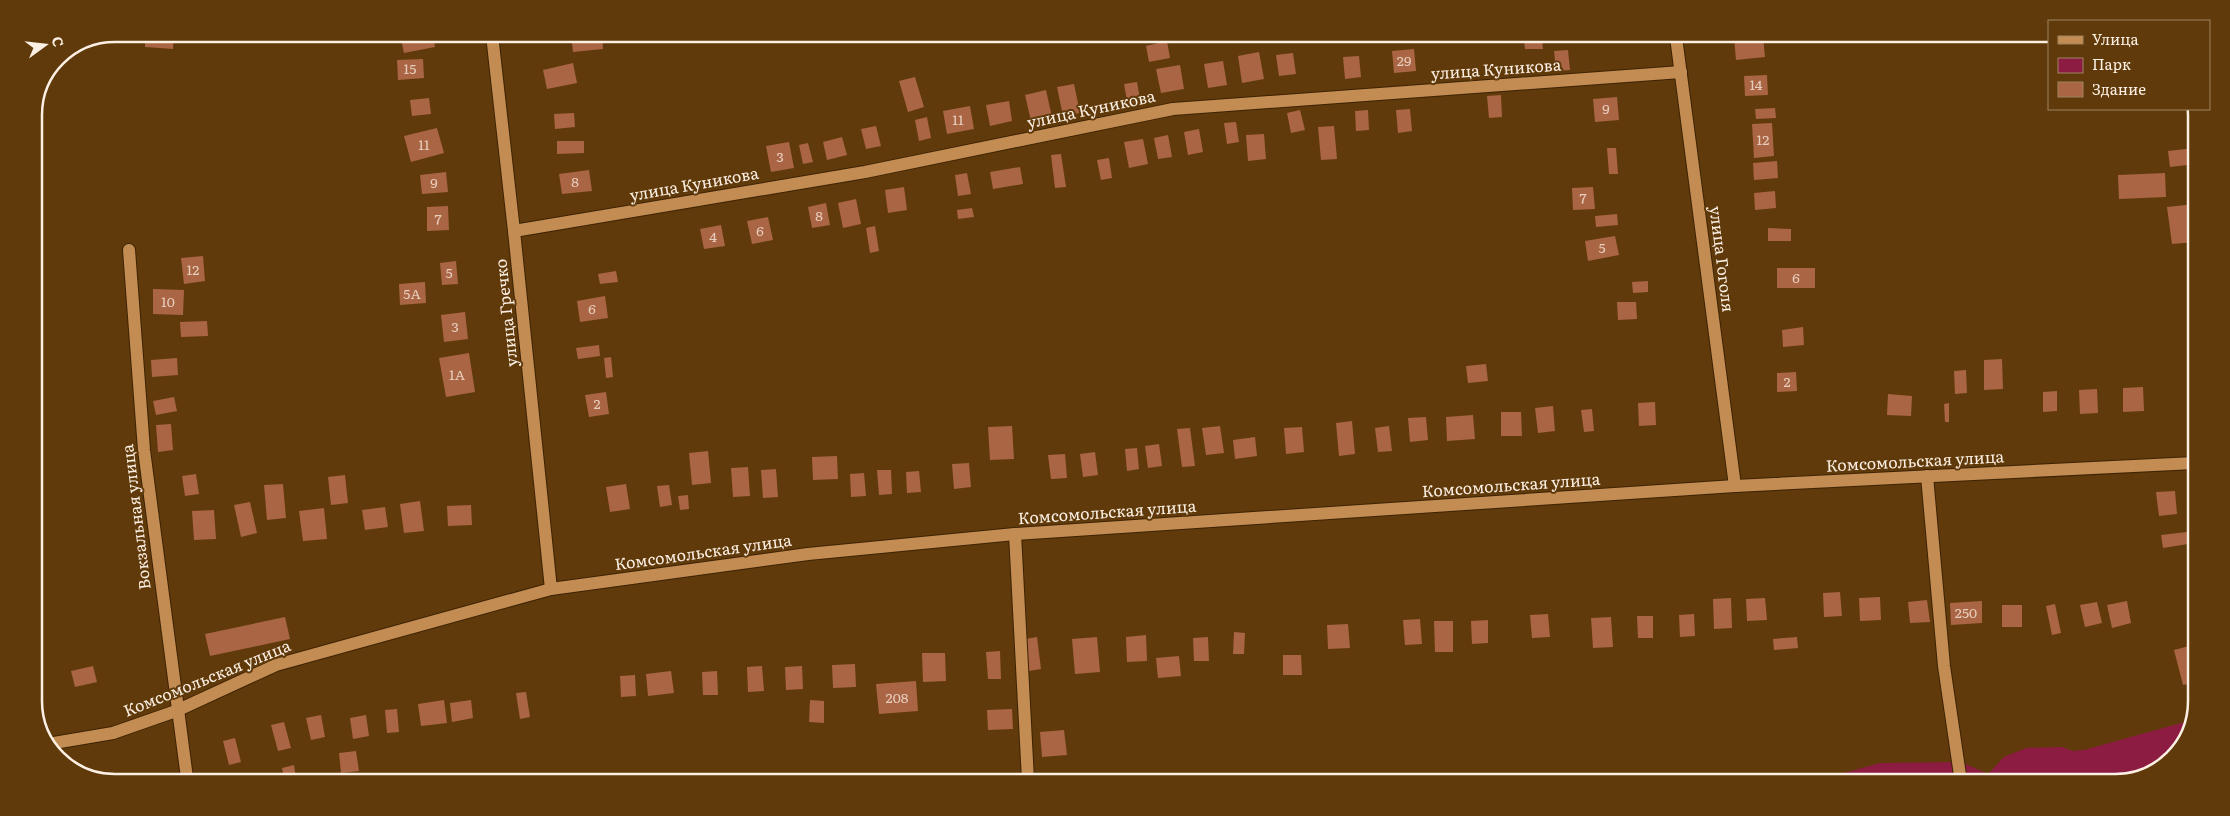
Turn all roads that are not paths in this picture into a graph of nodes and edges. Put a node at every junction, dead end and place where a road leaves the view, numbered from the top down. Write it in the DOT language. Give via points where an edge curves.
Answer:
graph roads {
  1 [pos="493,42"];
  2 [pos="1677,42"];
  3 [pos="1681,72"];
  4 [pos="514,231"];
  5 [pos="129,250"];
  6 [pos="2188,463"];
  7 [pos="1928,476"];
  8 [pos="1735,486"];
  9 [pos="1015,534"];
  10 [pos="551,589"];
  11 [pos="176,711"];
  12 [pos="56,743"];
  13 [pos="186,774"];
  14 [pos="1028,774"];
  15 [pos="1960,774"];
  1 -- 4 [label="street, улица Гречко"];
  2 -- 3 [label="street, улица Гоголя"];
  3 -- 4 [label="street, улица Куникова" via="1173,109 865,172"];
  3 -- 8 [label="street, улица Гоголя"];
  4 -- 10 [label="street, улица Гречко"];
  5 -- 11 [label="street, Вокзальная улица" via="144,450"];
  6 -- 7 [label="street, Комсомольская улица"];
  7 -- 8 [label="street, Комсомольская улица"];
  7 -- 15 [label="street" via="1944,666"];
  8 -- 9 [label="street, Комсомольская улица"];
  9 -- 10 [label="street, Комсомольская улица" via="808,554"];
  9 -- 14 [label="street"];
  10 -- 11 [label="street, Комсомольская улица" via="276,665"];
  11 -- 12 [label="street, Комсомольская улица" via="113,733"];
  11 -- 13 [label="street, Вокзальная улица"];
}
